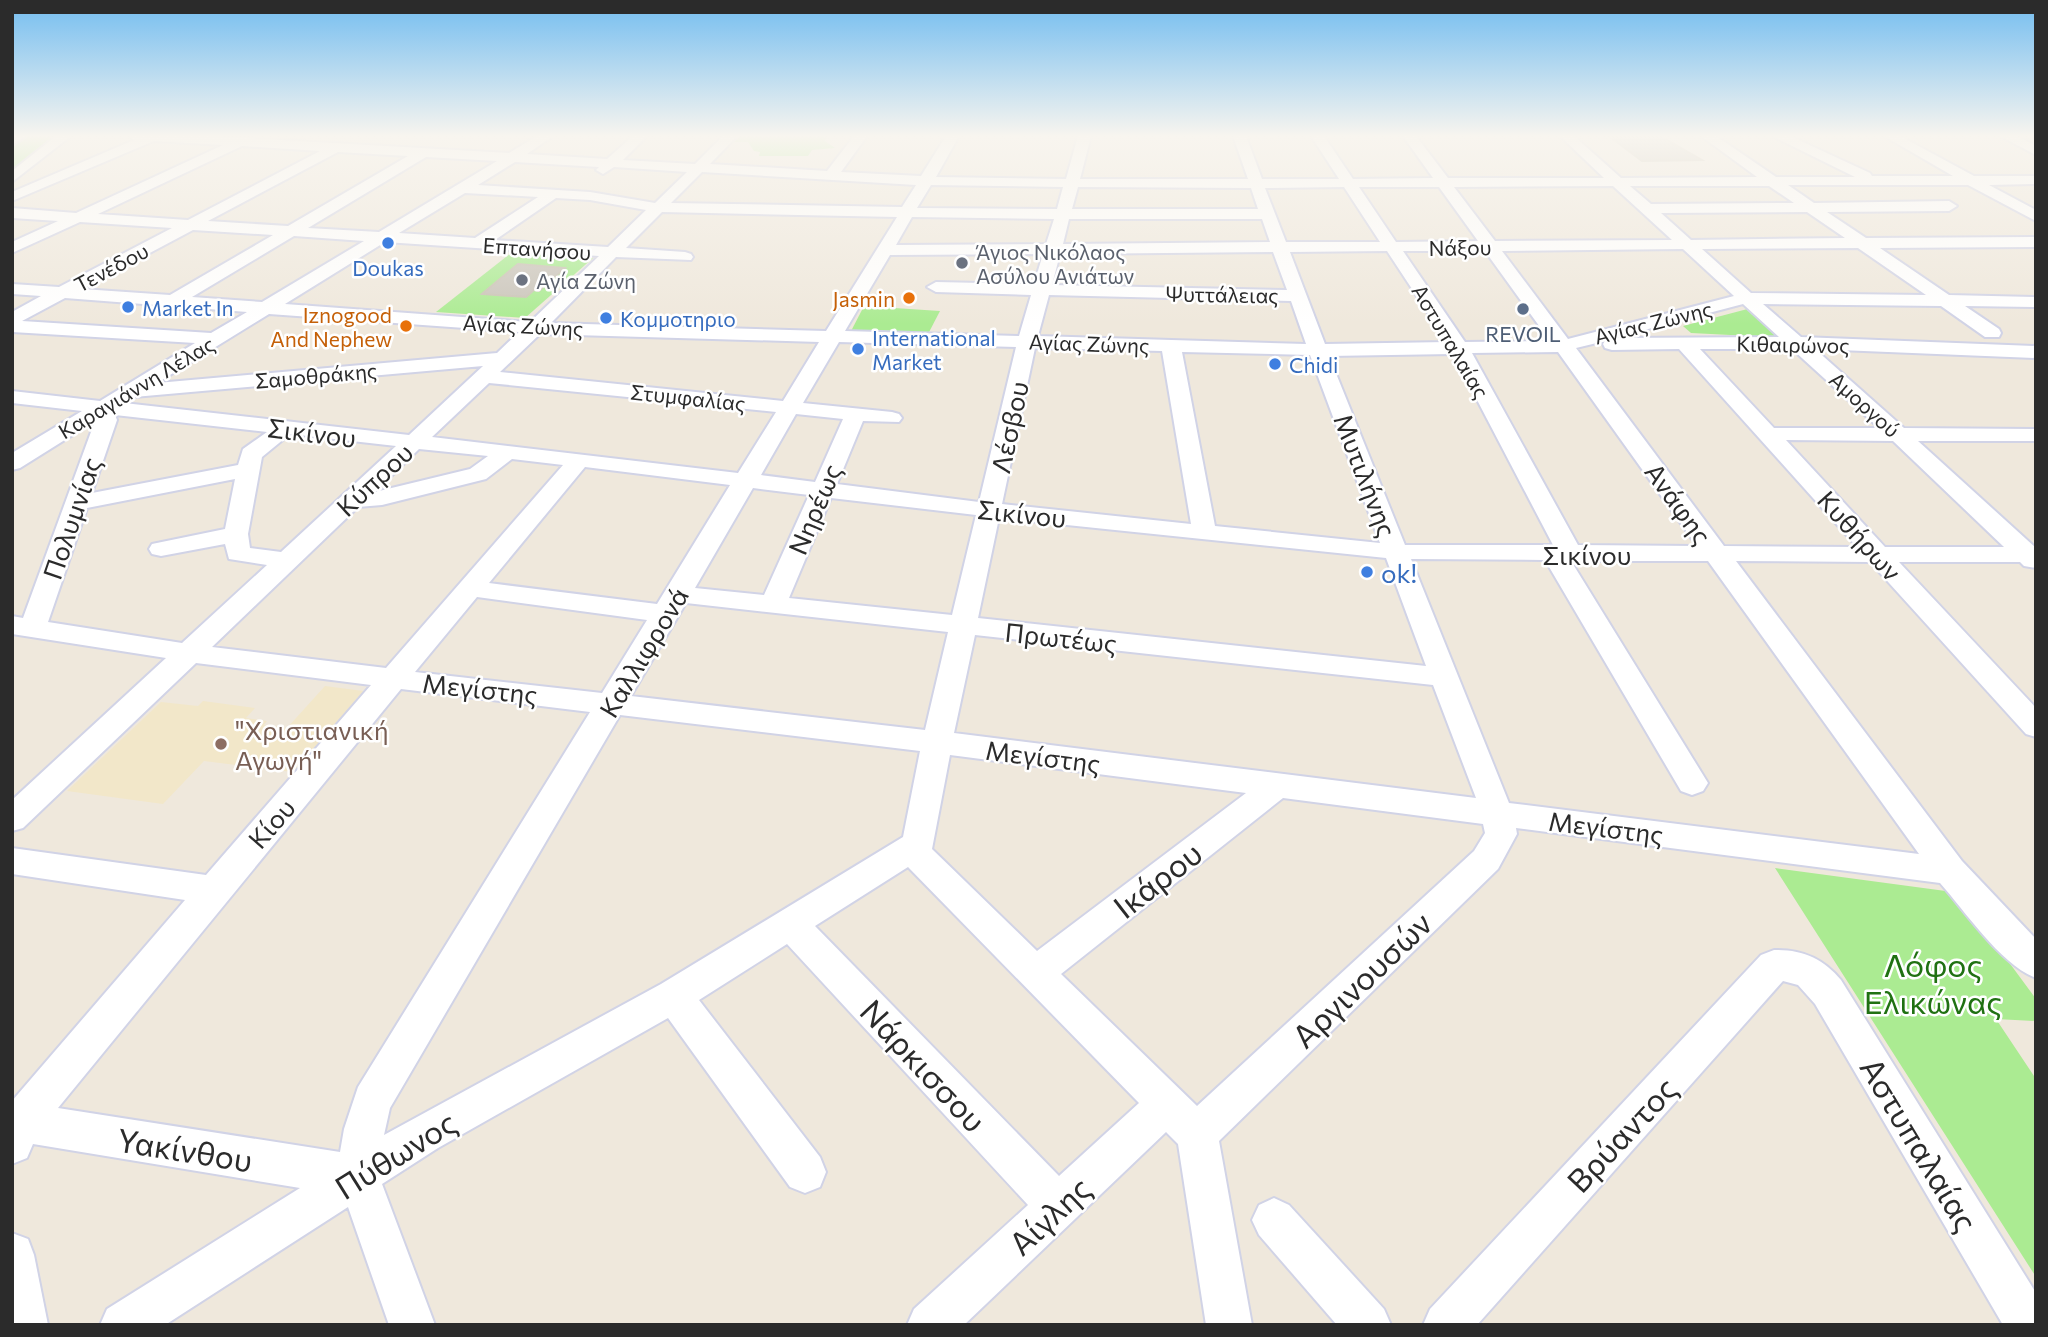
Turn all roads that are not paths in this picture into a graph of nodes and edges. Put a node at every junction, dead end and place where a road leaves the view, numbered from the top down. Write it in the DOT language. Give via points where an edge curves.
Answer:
graph roads {
  1 [pos="118,198"];
  2 [pos="241,198"];
  3 [pos="347,198"];
  4 [pos="445,198"];
  5 [pos="546,198"];
  6 [pos="587,198"];
  7 [pos="605,198"];
  8 [pos="668,198"];
  9 [pos="916,198"];
  10 [pos="1067,198"];
  11 [pos="1261,198"];
  12 [pos="1359,198"];
  13 [pos="1455,198"];
  14 [pos="1635,198"];
  15 [pos="1796,198"];
  16 [pos="2004,198"];
  17 [pos="1949,206"];
  18 [pos="533,207"];
  19 [pos="659,207"];
  20 [pos="1809,207"];
  21 [pos="1647,209"];
  22 [pos="908,212"];
  23 [pos="12,213"];
  24 [pos="1062,214"];
  25 [pos="1267,214"];
  26 [pos="2036,216"];
  27 [pos="78,217"];
  28 [pos="190,225"];
  29 [pos="290,232"];
  30 [pos="380,238"];
  31 [pos="2036,242"];
  32 [pos="1860,243"];
  33 [pos="478,244"];
  34 [pos="1687,244"];
  35 [pos="1392,247"];
  36 [pos="1490,247"];
  37 [pos="12,248"];
  38 [pos="1053,249"];
  39 [pos="1170,249"];
  40 [pos="1280,249"];
  41 [pos="885,250"];
  42 [pos="611,253"];
  43 [pos="685,257"];
  44 [pos="936,287"];
  45 [pos="12,289"];
  46 [pos="1041,290"];
  47 [pos="61,293"];
  48 [pos="1174,293"];
  49 [pos="1298,296"];
  50 [pos="1747,298"];
  51 [pos="173,301"];
  52 [pos="1944,301"];
  53 [pos="2036,302"];
  54 [pos="266,307"];
  55 [pos="12,319"];
  56 [pos="12,326"];
  57 [pos="535,328"];
  58 [pos="1992,333"];
  59 [pos="833,336"];
  60 [pos="216,339"];
  61 [pos="1027,341"];
  62 [pos="1684,343"];
  63 [pos="1798,343"];
  64 [pos="1563,345"];
  65 [pos="1171,346"];
  66 [pos="1460,348"];
  67 [pos="1318,350"];
  68 [pos="2029,351"];
  69 [pos="503,358"];
  70 [pos="483,376"];
  71 [pos="129,392"];
  72 [pos="12,397"];
  73 [pos="103,408"];
  74 [pos="790,408"];
  75 [pos="856,414"];
  76 [pos="892,418"];
  77 [pos="285,428"];
  78 [pos="1768,434"];
  79 [pos="1899,435"];
  80 [pos="2036,435"];
  81 [pos="412,443"];
  82 [pos="508,452"];
  83 [pos="579,460"];
  84 [pos="12,463"];
  85 [pos="248,470"];
  86 [pos="746,482"];
  87 [pos="821,491"];
  88 [pos="351,501"];
  89 [pos="76,503"];
  90 [pos="990,510"];
  91 [pos="1204,531"];
  92 [pos="236,534"];
  93 [pos="161,549"];
  94 [pos="1396,552"];
  95 [pos="1562,554"];
  96 [pos="1717,554"];
  97 [pos="1877,554"];
  98 [pos="2033,558"];
  99 [pos="288,560"];
  100 [pos="468,588"];
  101 [pos="672,604"];
  102 [pos="774,604"];
  103 [pos="22,626"];
  104 [pos="963,627"];
  105 [pos="189,653"];
  106 [pos="1444,677"];
  107 [pos="395,679"];
  108 [pos="613,703"];
  109 [pos="2036,727"];
  110 [pos="937,743"];
  111 [pos="1692,783"];
  112 [pos="1277,786"];
  113 [pos="1497,813"];
  114 [pos="12,819"];
  115 [pos="914,847"];
  116 [pos="12,861"];
  117 [pos="1950,871"];
  118 [pos="214,890"];
  119 [pos="791,924"];
  120 [pos="2036,962"];
  121 [pos="1806,969"];
  122 [pos="1036,973"];
  123 [pos="674,996"];
  124 [pos="1167,1104"];
  125 [pos="15,1129"];
  126 [pos="1197,1134"];
  127 [pos="805,1172"];
  128 [pos="358,1176"];
  129 [pos="1058,1206"];
  130 [pos="1274,1220"];
  131 [pos="12,1255"];
  132 [pos="25,1325"];
  133 [pos="123,1325"];
  134 [pos="412,1325"];
  135 [pos="930,1325"];
  136 [pos="1229,1325"];
  137 [pos="1368,1325"];
  138 [pos="1446,1325"];
  139 [pos="2029,1325"];
  1 -- 27 [label="street"];
  2 -- 28 [label="street, Τενέδου"];
  3 -- 29 [label="street"];
  4 -- 30 [label="street, Καραγιάννη Λέλας"];
  5 -- 18 [label="street"];
  6 -- 18 [label="street" via="573,209"];
  7 -- 19 [label="street"];
  8 -- 19 [label="street, Κύπρου"];
  9 -- 22 [label="street, Καλλιφρονά"];
  10 -- 24 [label="street, Λέσβου"];
  11 -- 25 [label="street, Μυτιλήνης"];
  12 -- 35 [label="street, Αστυπαλαίας"];
  13 -- 36 [label="street, Ανάφης"];
  14 -- 21 [label="street, Αμοργού"];
  15 -- 20 [label="street"];
  16 -- 26 [label="street"];
  17 -- 20 [label="street"];
  18 -- 33 [label="street"];
  19 -- 22 [label="street"];
  19 -- 42 [label="street, Κύπρου"];
  20 -- 21 [label="street"];
  20 -- 32 [label="street"];
  21 -- 34 [label="street, Αμοργού"];
  22 -- 24 [label="street"];
  22 -- 41 [label="street, Καλλιφρονά"];
  23 -- 27 [label="street, Επτανήσου"];
  24 -- 25 [label="street"];
  24 -- 38 [label="street, Λέσβου"];
  25 -- 40 [label="street, Μυτιλήνης"];
  27 -- 28 [label="street, Επτανήσου"];
  27 -- 37 [label="street"];
  28 -- 29 [label="street, Επτανήσου"];
  28 -- 47 [label="street, Τενέδου"];
  29 -- 30 [label="street, Επτανήσου"];
  29 -- 51 [label="street"];
  30 -- 33 [label="street, Επτανήσου"];
  30 -- 54 [label="street, Καραγιάννη Λέλας"];
  31 -- 32 [label="street, Νάξου"];
  32 -- 34 [label="street, Νάξου"];
  32 -- 52 [label="street"];
  33 -- 42 [label="street, Επτανήσου"];
  34 -- 36 [label="street, Νάξου"];
  34 -- 50 [label="street, Αμοργού"];
  35 -- 36 [label="street, Νάξου"];
  35 -- 40 [label="street, Νάξου"];
  35 -- 66 [label="street, Αστυπαλαίας"];
  36 -- 64 [label="street, Ανάφης"];
  38 -- 39 [label="street, Νάξου"];
  38 -- 41 [label="street, Νάξου"];
  38 -- 46 [label="street, Λέσβου"];
  39 -- 40 [label="street, Νάξου"];
  39 -- 48 [label="street"];
  40 -- 49 [label="street, Μυτιλήνης"];
  41 -- 59 [label="street, Καλλιφρονά"];
  42 -- 43 [label="street, Επτανήσου"];
  42 -- 57 [label="street, Κύπρου"];
  44 -- 46 [label="street, Ψυττάλειας"];
  45 -- 47 [label="street, Αγίας Ζώνης"];
  46 -- 48 [label="street, Ψυττάλειας"];
  46 -- 61 [label="street, Λέσβου"];
  47 -- 51 [label="street, Αγίας Ζώνης"];
  47 -- 55 [label="street, Τενέδου"];
  48 -- 49 [label="street, Ψυττάλειας"];
  49 -- 67 [label="street, Μυτιλήνης"];
  50 -- 52 [label="street, Αγίας Ζώνης"];
  50 -- 63 [label="street, Αμοργού"];
  50 -- 64 [label="street, Αγίας Ζώνης"];
  51 -- 54 [label="street, Αγίας Ζώνης"];
  52 -- 53 [label="street, Αγίας Ζώνης"];
  52 -- 58 [label="street"];
  54 -- 57 [label="street, Αγίας Ζώνης"];
  54 -- 60 [label="street, Καραγιάννη Λέλας"];
  56 -- 60 [label="street"];
  57 -- 59 [label="street, Αγίας Ζώνης"];
  57 -- 69 [label="street, Κύπρου"];
  59 -- 61 [label="street, Αγίας Ζώνης"];
  59 -- 74 [label="street, Καλλιφρονά"];
  60 -- 71 [label="street, Καραγιάννη Λέλας"];
  61 -- 65 [label="street, Αγίας Ζώνης"];
  61 -- 90 [label="street, Λέσβου"];
  62 -- 63 [label="street, Κιθαιρώνος"];
  62 -- 64 [label="street, Κιθαιρώνος"];
  62 -- 78 [label="street, Κυθήρων"];
  63 -- 68 [label="street, Κιθαιρώνος"];
  63 -- 79 [label="street, Αμοργού"];
  64 -- 66 [label="street, Αγίας Ζώνης"];
  64 -- 96 [label="street, Ανάφης"];
  65 -- 67 [label="street, Αγίας Ζώνης"];
  65 -- 91 [label="street"];
  66 -- 67 [label="street, Αγίας Ζώνης"];
  66 -- 95 [label="street, Αστυπαλαίας"];
  67 -- 94 [label="street, Μυτιλήνης"];
  69 -- 70 [label="street, Κύπρου"];
  69 -- 71 [label="street, Σαμοθράκης"];
  70 -- 74 [label="street, Στυμφαλίας"];
  70 -- 81 [label="street, Κύπρου"];
  71 -- 73 [label="street, Καραγιάννη Λέλας"];
  72 -- 73 [label="street, Σικίνου"];
  73 -- 77 [label="street, Σικίνου"];
  73 -- 84 [label="street, Καραγιάννη Λέλας"];
  73 -- 89 [label="street, Πολυμνίας" via="106,420"];
  74 -- 75 [label="street, Στυμφαλίας"];
  74 -- 86 [label="street, Καλλιφρονά"];
  75 -- 76 [label="street, Στυμφαλίας"];
  75 -- 87 [label="street, Νηρέως"];
  77 -- 81 [label="street, Σικίνου"];
  77 -- 85 [label="street" via="253,451"];
  78 -- 79 [label="street"];
  78 -- 97 [label="street, Κυθήρων"];
  79 -- 80 [label="street"];
  79 -- 98 [label="street, Αμοργού"];
  81 -- 82 [label="street, Σικίνου"];
  81 -- 88 [label="street, Κύπρου"];
  82 -- 83 [label="street, Σικίνου"];
  82 -- 88 [label="street" via="478,474 382,498"];
  83 -- 86 [label="street, Σικίνου"];
  83 -- 100 [label="street, Κίου"];
  85 -- 89 [label="street"];
  85 -- 92 [label="street"];
  86 -- 87 [label="street, Σικίνου"];
  86 -- 101 [label="street, Καλλιφρονά"];
  87 -- 90 [label="street, Σικίνου"];
  87 -- 102 [label="street, Νηρέως"];
  88 -- 99 [label="street, Κύπρου"];
  89 -- 103 [label="street, Πολυμνίας"];
  90 -- 91 [label="street, Σικίνου"];
  90 -- 104 [label="street, Λέσβου"];
  91 -- 94 [label="street, Σικίνου"];
  92 -- 93 [label="street"];
  92 -- 99 [label="street" via="237,554"];
  94 -- 95 [label="street, Σικίνου"];
  94 -- 106 [label="street, Μυτιλήνης"];
  95 -- 96 [label="street, Σικίνου"];
  95 -- 111 [label="street, Αστυπαλαίας"];
  96 -- 97 [label="street, Σικίνου"];
  96 -- 117 [label="street, Ανάφης"];
  97 -- 98 [label="street, Σικίνου"];
  97 -- 109 [label="street, Κυθήρων"];
  99 -- 105 [label="street, Κύπρου"];
  100 -- 101 [label="street, Πρωτέως"];
  100 -- 107 [label="street, Κίου"];
  101 -- 102 [label="street, Πρωτέως"];
  101 -- 108 [label="street, Καλλιφρονά"];
  102 -- 104 [label="street, Πρωτέως"];
  103 -- 105 [label="street, Μεγίστης"];
  104 -- 106 [label="street, Πρωτέως"];
  104 -- 110 [label="street, Λέσβου"];
  105 -- 107 [label="street, Μεγίστης"];
  105 -- 114 [label="street, Κύπρου"];
  106 -- 113 [label="street, Μυτιλήνης"];
  107 -- 108 [label="street, Μεγίστης"];
  107 -- 118 [label="street, Κίου"];
  108 -- 110 [label="street, Μεγίστης"];
  108 -- 128 [label="street, Καλλιφρονά" via="379,1087 367,1115"];
  110 -- 112 [label="street, Μεγίστης"];
  110 -- 115 [label="street, Λέσβου"];
  112 -- 113 [label="street, Μεγίστης"];
  112 -- 122 [label="street, Ικάρου"];
  113 -- 117 [label="street, Μεγίστης"];
  113 -- 126 [label="street, Αργινουσών" via="1501,834 1486,860"];
  115 -- 119 [label="street, Πύθωνος"];
  115 -- 122 [label="street"];
  116 -- 118 [label="street"];
  117 -- 120 [label="street"];
  118 -- 125 [label="street, Κίου"];
  119 -- 123 [label="street, Πύθωνος"];
  119 -- 129 [label="street, Νάρκισσου"];
  121 -- 138 [label="street, Βρύαντος" via="1774,966"];
  121 -- 139 [label="street, Αστυπαλαίας" via="1828,992"];
  122 -- 124 [label="street"];
  123 -- 127 [label="street"];
  123 -- 128 [label="street, Πύθωνος" via="423,1134"];
  124 -- 126 [label="street"];
  124 -- 129 [label="street, Αίγλης"];
  125 -- 128 [label="street, Υακίνθου"];
  126 -- 136 [label="street"];
  128 -- 133 [label="street, Πύθωνος"];
  128 -- 134 [label="street"];
  129 -- 135 [label="street, Αίγλης"];
  130 -- 137 [label="street"];
  131 -- 132 [label="street"];
}
